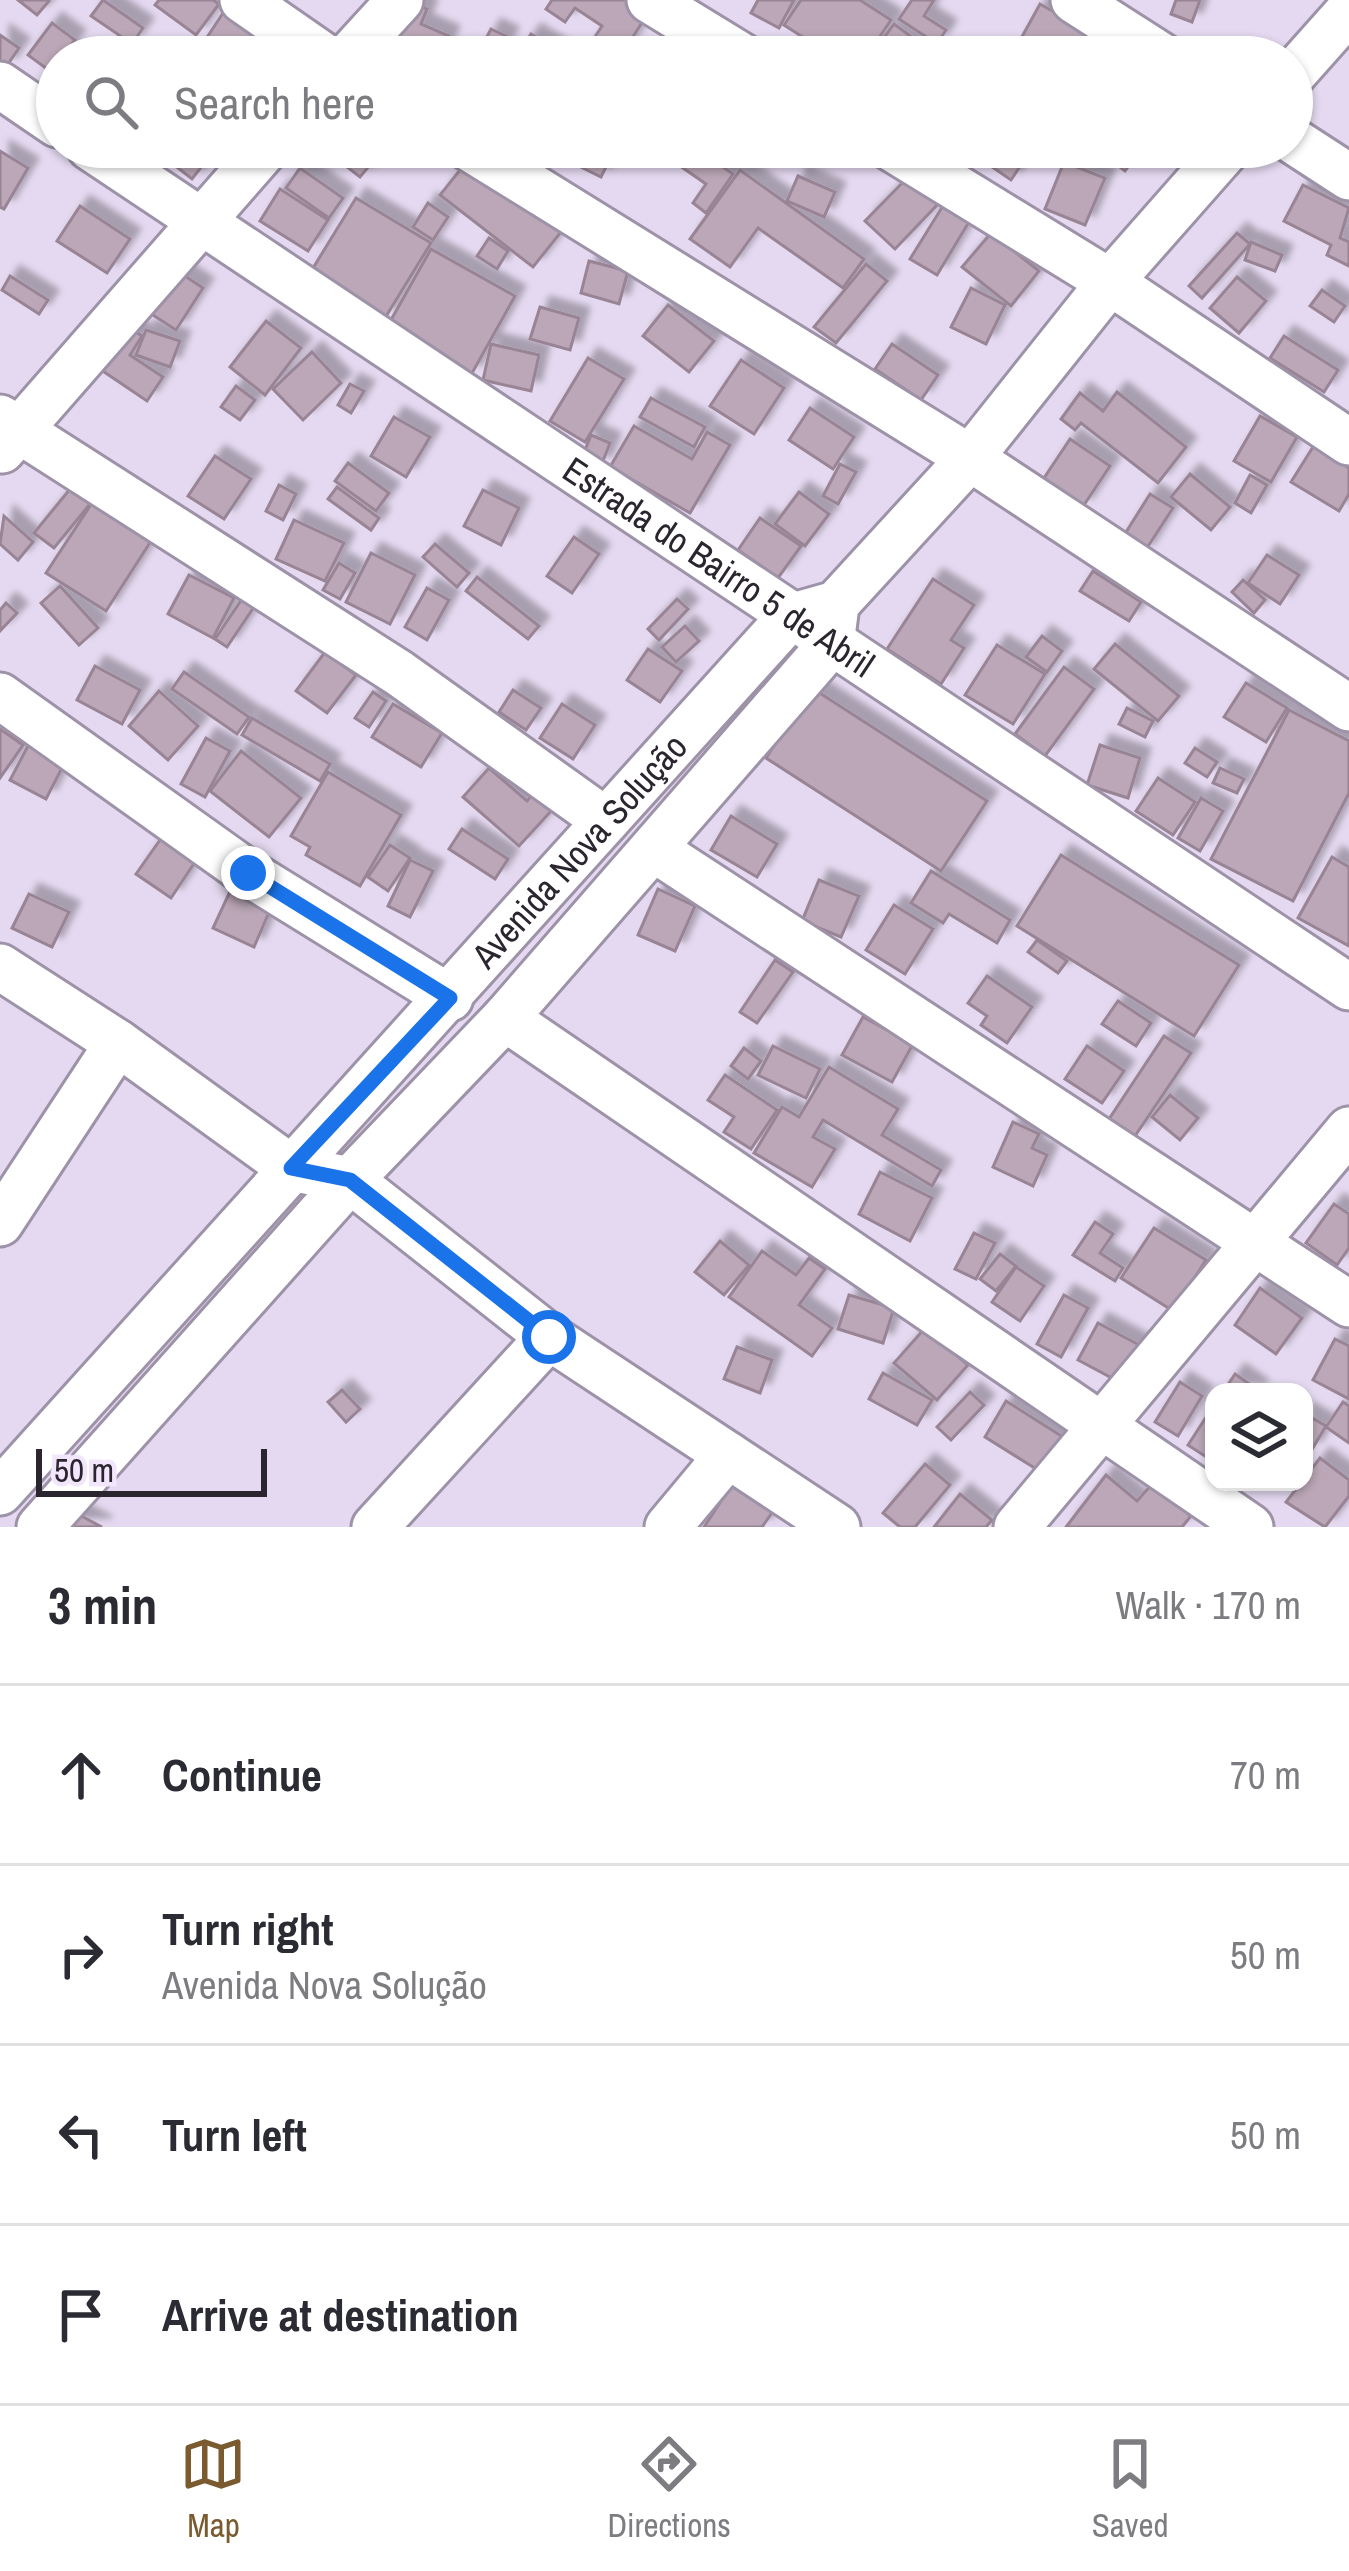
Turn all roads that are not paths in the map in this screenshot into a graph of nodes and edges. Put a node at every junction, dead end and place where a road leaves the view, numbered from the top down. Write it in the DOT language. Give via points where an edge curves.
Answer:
graph roads {
  1 [pos="243,0"];
  2 [pos="400,0"];
  3 [pos="650,0"];
  4 [pos="1074,0"];
  5 [pos="1349,11"];
  6 [pos="295,36"];
  7 [pos="367,36"];
  8 [pos="709,36"];
  9 [pos="1130,36"];
  10 [pos="1313,51"];
  11 [pos="0,85"];
  12 [pos="36,110"];
  13 [pos="1313,154"];
  14 [pos="121,168"];
  15 [pos="248,168"];
  16 [pos="502,168"];
  17 [pos="924,168"];
  18 [pos="1210,168"];
  19 [pos="1349,177"];
  20 [pos="199,222"];
  21 [pos="1110,282"];
  22 [pos="6,434"];
  23 [pos="1349,442"];
  24 [pos="970,458"];
  25 [pos="790,617"];
  26 [pos="834,624"];
  27 [pos="0,696"];
  28 [pos="1349,708"];
  29 [pos="606,820"];
  30 [pos="654,849"];
  31 [pos="0,967"];
  32 [pos="1349,987"];
  33 [pos="450,998"];
  34 [pos="505,1018"];
  35 [pos="118,1043"];
  36 [pos="1349,1130"];
  37 [pos="291,1168"];
  38 [pos="350,1180"];
  39 [pos="0,1223"];
  40 [pos="1256,1242"];
  41 [pos="1349,1304"];
  42 [pos="549,1337"];
  43 [pos="1100,1427"];
  44 [pos="728,1455"];
  45 [pos="0,1492"];
  46 [pos="40,1527"];
  47 [pos="375,1527"];
  48 [pos="668,1527"];
  49 [pos="837,1527"];
  50 [pos="1017,1527"];
  51 [pos="1250,1527"];
  1 -- 6 [label="street"];
  2 -- 7 [label="street"];
  3 -- 8 [label="street"];
  4 -- 9 [label="street"];
  5 -- 10 [label="street"];
  11 -- 12 [label="street"];
  13 -- 19 [label="street"];
  14 -- 20 [label="street, Estrada do Bairro 5 de Abril"];
  15 -- 20 [label="street"];
  16 -- 24 [label="street"];
  17 -- 21 [label="street"];
  18 -- 21 [label="street, Avenida Nova Solução"];
  20 -- 22 [label="street"];
  20 -- 25 [label="street, Estrada do Bairro 5 de Abril"];
  21 -- 23 [label="street"];
  21 -- 24 [label="street, Avenida Nova Solução"];
  22 -- 29 [label="street" via="399,673"];
  24 -- 26 [label="street, Avenida Nova Solução"];
  24 -- 28 [label="street"];
  25 -- 26 [label="street, Estrada do Bairro 5 de Abril"];
  25 -- 29 [label="street, Avenida Nova Solução"];
  26 -- 30 [label="street, Avenida Nova Solução"];
  26 -- 32 [label="street, Estrada do Bairro 5 de Abril"];
  27 -- 33 [label="street" via="248,873"];
  29 -- 33 [label="street, Avenida Nova Solução"];
  30 -- 34 [label="street, Avenida Nova Solução"];
  30 -- 40 [label="street"];
  31 -- 35 [label="street"];
  33 -- 37 [label="street, Avenida Nova Solução"];
  34 -- 38 [label="street, Avenida Nova Solução"];
  34 -- 43 [label="street"];
  35 -- 37 [label="street"];
  35 -- 39 [label="street"];
  36 -- 40 [label="street"];
  37 -- 38 [label="street"];
  37 -- 45 [label="street, Avenida Nova Solução"];
  38 -- 42 [label="street"];
  38 -- 46 [label="street, Avenida Nova Solução"];
  40 -- 41 [label="street"];
  40 -- 43 [label="street"];
  42 -- 44 [label="street"];
  42 -- 47 [label="street"];
  43 -- 50 [label="street"];
  43 -- 51 [label="street"];
  44 -- 48 [label="street"];
  44 -- 49 [label="street"];
}
